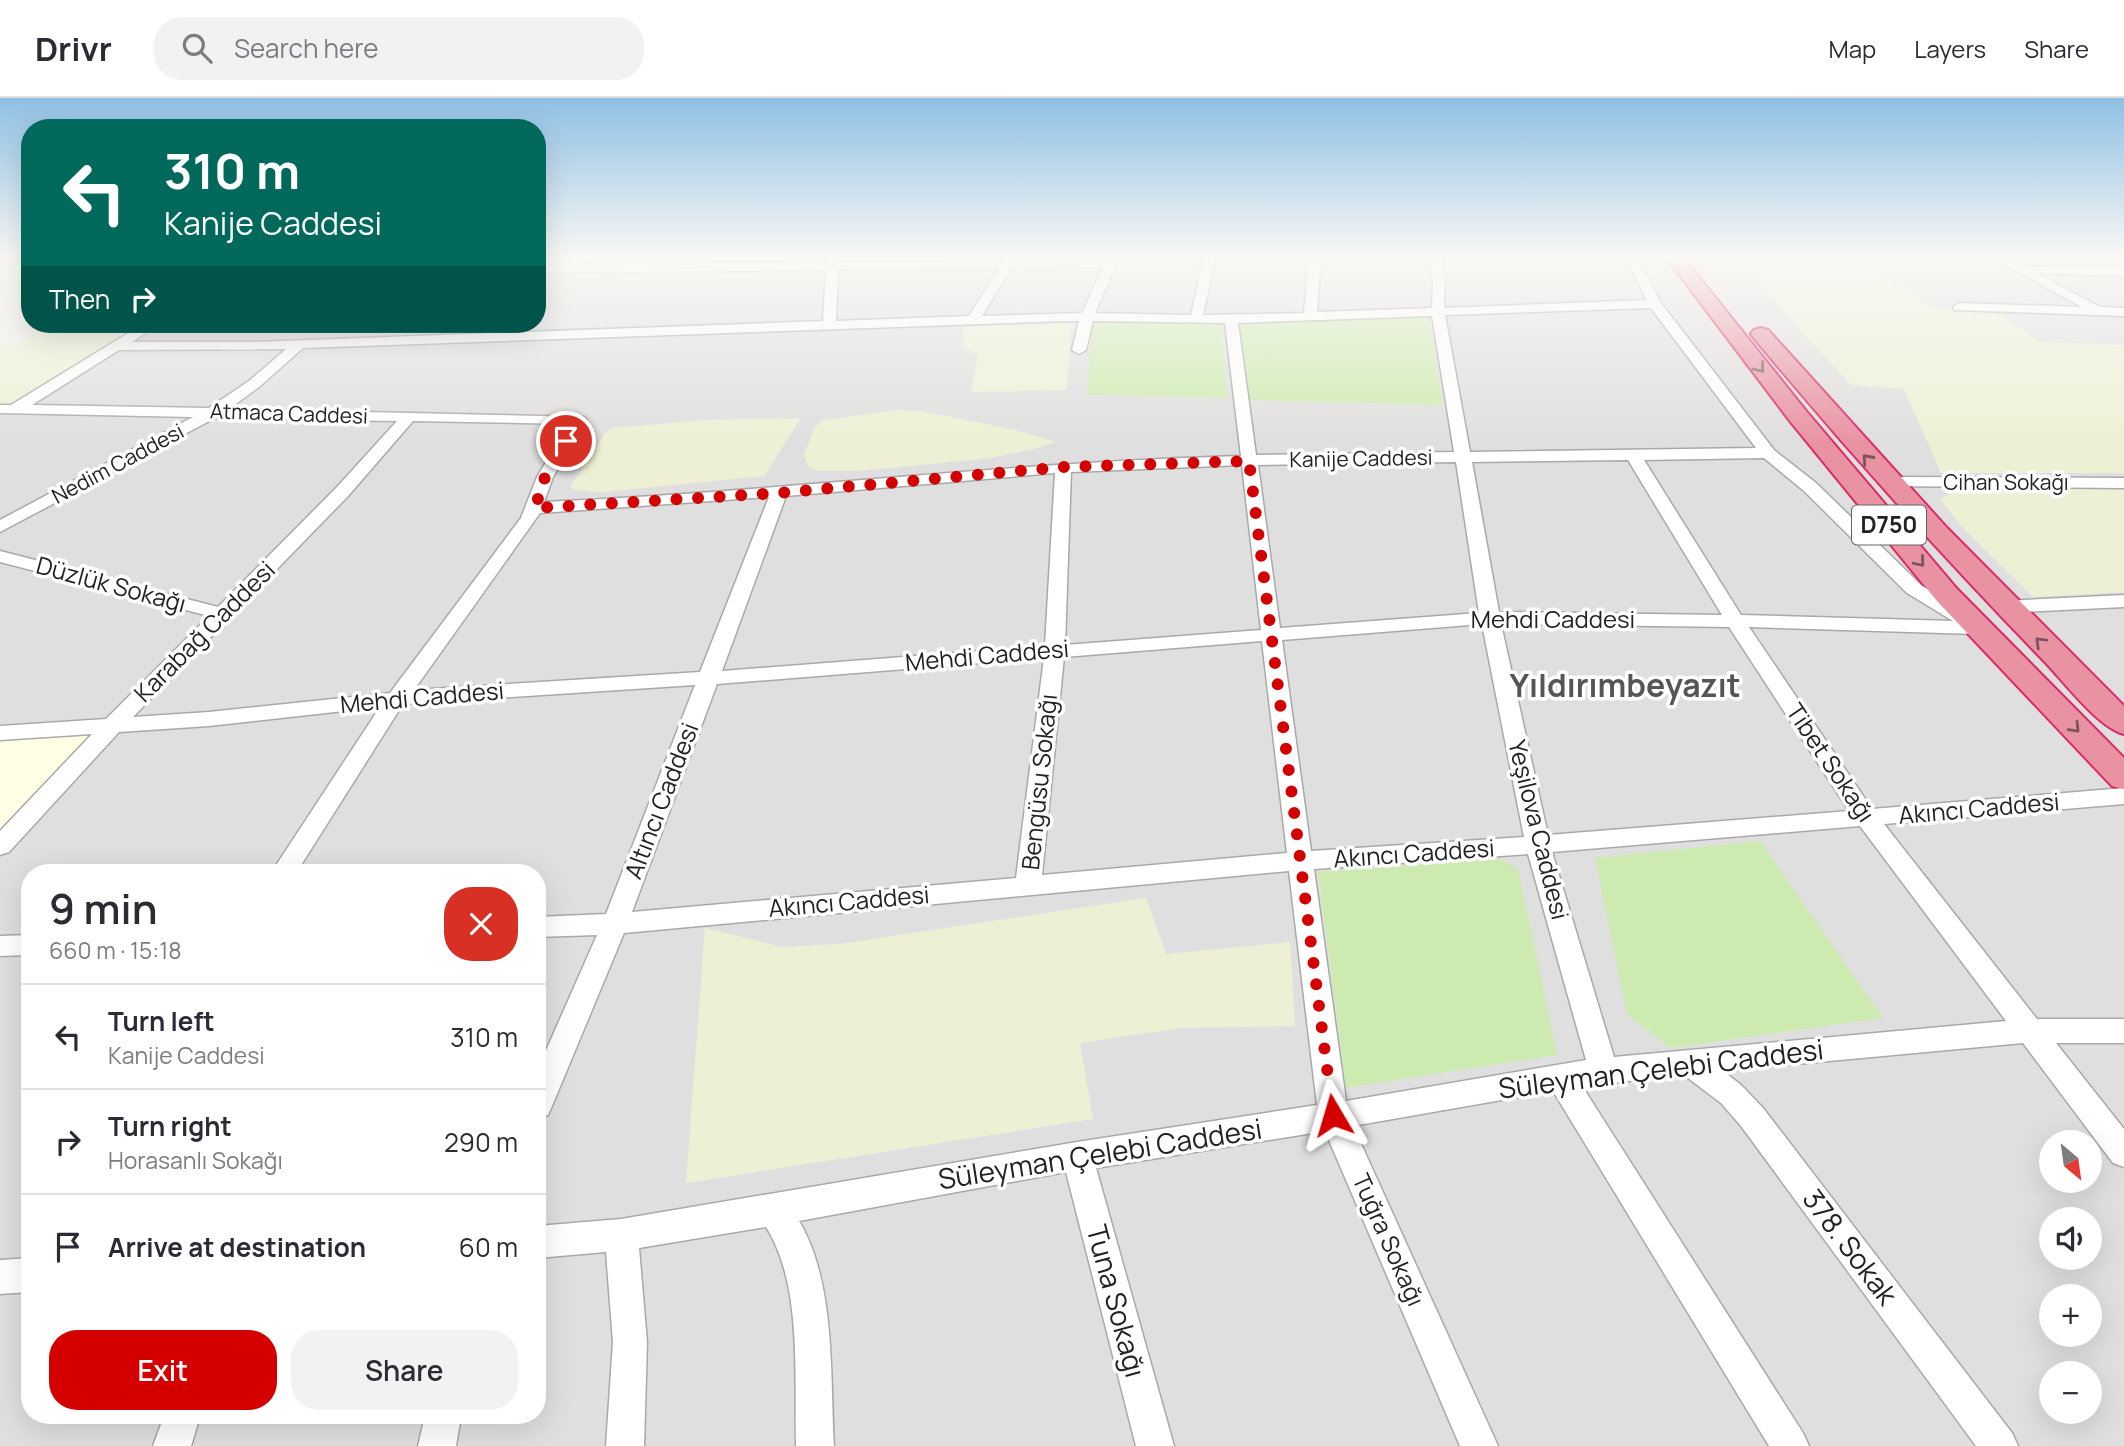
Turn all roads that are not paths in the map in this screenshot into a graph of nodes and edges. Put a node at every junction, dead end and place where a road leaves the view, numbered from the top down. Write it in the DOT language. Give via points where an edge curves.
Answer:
graph roads {
  1 [pos="829,319"];
  2 [pos="1015,319"];
  3 [pos="1087,319"];
  4 [pos="1191,319"];
  5 [pos="1196,319"];
  6 [pos="1231,319"];
  7 [pos="1439,319"];
  8 [pos="1666,319"];
  9 [pos="1722,319"];
  10 [pos="1749,319"];
  11 [pos="973,320"];
  12 [pos="829,325"];
  13 [pos="137,333"];
  14 [pos="299,345"];
  15 [pos="116,346"];
  16 [pos="1079,350"];
  17 [pos="7,409"];
  18 [pos="216,411"];
  19 [pos="0,416"];
  20 [pos="409,417"];
  21 [pos="1768,453"];
  22 [pos="1634,457"];
  23 [pos="1461,458"];
  24 [pos="1249,461"];
  25 [pos="1063,467"];
  26 [pos="1888,482"];
  27 [pos="2124,483"];
  28 [pos="779,493"];
  29 [pos="535,508"];
  30 [pos="0,527"];
  31 [pos="0,556"];
  32 [pos="2124,601"];
  33 [pos="2004,607"];
  34 [pos="222,614"];
  35 [pos="1490,618"];
  36 [pos="1735,621"];
  37 [pos="1976,628"];
  38 [pos="1273,634"];
  39 [pos="1055,650"];
  40 [pos="710,678"];
  41 [pos="397,698"];
  42 [pos="2124,724"];
  43 [pos="113,725"];
  44 [pos="0,733"];
  45 [pos="2124,778"];
  46 [pos="2124,796"];
  47 [pos="1866,818"];
  48 [pos="1538,845"];
  49 [pos="0,846"];
  50 [pos="1301,861"];
  51 [pos="289,864"];
  52 [pos="1028,886"];
  53 [pos="615,923"];
  54 [pos="546,927"];
  55 [pos="21,945"];
  56 [pos="0,946"];
  57 [pos="2027,1031"];
  58 [pos="2124,1031"];
  59 [pos="1687,1060"];
  60 [pos="1603,1070"];
  61 [pos="1562,1078"];
  62 [pos="546,1085"];
  63 [pos="1333,1115"];
  64 [pos="2124,1153"];
  65 [pos="1077,1156"];
  66 [pos="774,1210"];
  67 [pos="621,1235"];
  68 [pos="546,1241"];
  69 [pos="21,1276"];
  70 [pos="0,1277"];
  71 [pos="179,1424"];
  72 [pos="442,1424"];
  73 [pos="172,1446"];
  74 [pos="438,1446"];
  75 [pos="625,1446"];
  76 [pos="815,1446"];
  77 [pos="1155,1446"];
  78 [pos="1479,1446"];
  79 [pos="1790,1446"];
  80 [pos="1999,1446"];
  1 -- 12 [label="street"];
  2 -- 11 [label="street"];
  3 -- 16 [label="street"];
  4 -- 5 [label="street"];
  5 -- 6 [label="street"];
  6 -- 24 [label="street, Tuğra Sokağı"];
  7 -- 23 [label="street, Yeşilova Caddesi"];
  8 -- 21 [label="street"];
  9 -- 37 [label="highway, D750, one-way"];
  26 -- 10 [label="highway, D750, one-way"];
  11 -- 12 [label="street"];
  12 -- 14 [label="street"];
  13 -- 15 [label="street"];
  14 -- 15 [label="street"];
  14 -- 18 [label="street, Nedim Caddesi"];
  15 -- 17 [label="street"];
  17 -- 18 [label="street, Atmaca Caddesi"];
  17 -- 19 [label="street"];
  18 -- 20 [label="street, Atmaca Caddesi"];
  18 -- 30 [label="street, Nedim Caddesi"];
  20 -- 29 [label="street, Atmaca Caddesi" via="579,420 545,477"];
  20 -- 34 [label="street, Karabağ Caddesi"];
  21 -- 22 [label="street, Kanije Caddesi"];
  21 -- 37 [label="street" via="1810,487 1914,589"];
  22 -- 23 [label="street, Kanije Caddesi"];
  22 -- 36 [label="street, Tibet Sokağı"];
  23 -- 24 [label="street, Kanije Caddesi"];
  23 -- 35 [label="street, Yeşilova Caddesi"];
  24 -- 25 [label="street, Kanije Caddesi"];
  24 -- 38 [label="street, Tuğra Sokağı"];
  25 -- 28 [label="street, Kanije Caddesi"];
  25 -- 39 [label="street, Bengüsu Sokağı"];
  26 -- 27 [label="street, Cihan Sokağı"];
  26 -- 33 [label="highway, D750"];
  28 -- 29 [label="street, Kanije Caddesi"];
  28 -- 40 [label="street, Altıncı Caddesi"];
  29 -- 41 [label="street"];
  31 -- 34 [label="street, Düzlük Sokağı"];
  32 -- 33 [label="street"];
  42 -- 33 [label="highway, D750, one-way"];
  34 -- 43 [label="street, Karabağ Caddesi"];
  35 -- 36 [label="street, Mehdi Caddesi"];
  35 -- 38 [label="street, Mehdi Caddesi"];
  35 -- 48 [label="street, Yeşilova Caddesi"];
  36 -- 37 [label="street, Mehdi Caddesi"];
  36 -- 47 [label="street, Tibet Sokağı"];
  37 -- 45 [label="highway, D750, one-way"];
  38 -- 39 [label="street, Mehdi Caddesi"];
  38 -- 50 [label="street, Tuğra Sokağı"];
  39 -- 40 [label="street, Mehdi Caddesi"];
  39 -- 52 [label="street, Bengüsu Sokağı"];
  40 -- 41 [label="street, Mehdi Caddesi"];
  40 -- 53 [label="street, Altıncı Caddesi"];
  41 -- 43 [label="street, Mehdi Caddesi"];
  41 -- 51 [label="street"];
  43 -- 44 [label="street, Mehdi Caddesi"];
  43 -- 49 [label="street, Karabağ Caddesi"];
  46 -- 47 [label="street, Akıncı Caddesi"];
  47 -- 48 [label="street, Akıncı Caddesi"];
  47 -- 57 [label="street, Tibet Sokağı"];
  48 -- 50 [label="street, Akıncı Caddesi"];
  48 -- 60 [label="street, Yeşilova Caddesi"];
  50 -- 52 [label="street, Akıncı Caddesi"];
  50 -- 63 [label="street, Tuğra Sokağı"];
  52 -- 53 [label="street, Akıncı Caddesi"];
  53 -- 54 [label="street, Akıncı Caddesi"];
  53 -- 62 [label="street, Altıncı Caddesi"];
  55 -- 56 [label="street"];
  57 -- 58 [label="street, Süleyman Çelebi Caddesi"];
  57 -- 59 [label="street, Süleyman Çelebi Caddesi"];
  57 -- 64 [label="street, Tibet Sokağı"];
  59 -- 60 [label="street, Süleyman Çelebi Caddesi"];
  59 -- 80 [label="street, 378. Sokak" via="1752,1117"];
  60 -- 61 [label="street, Süleyman Çelebi Caddesi"];
  61 -- 63 [label="street, Süleyman Çelebi Caddesi"];
  61 -- 79 [label="street"];
  63 -- 65 [label="street, Süleyman Çelebi Caddesi"];
  63 -- 78 [label="street, Tuğra Sokağı"];
  65 -- 66 [label="street, Süleyman Çelebi Caddesi"];
  65 -- 77 [label="street, Tuna Sokağı"];
  66 -- 67 [label="street, Süleyman Çelebi Caddesi"];
  66 -- 76 [label="street" via="803,1268"];
  67 -- 68 [label="street, Süleyman Çelebi Caddesi"];
  67 -- 75 [label="street" via="630,1342"];
  69 -- 70 [label="street"];
  71 -- 73 [label="street"];
  72 -- 74 [label="street"];
}
